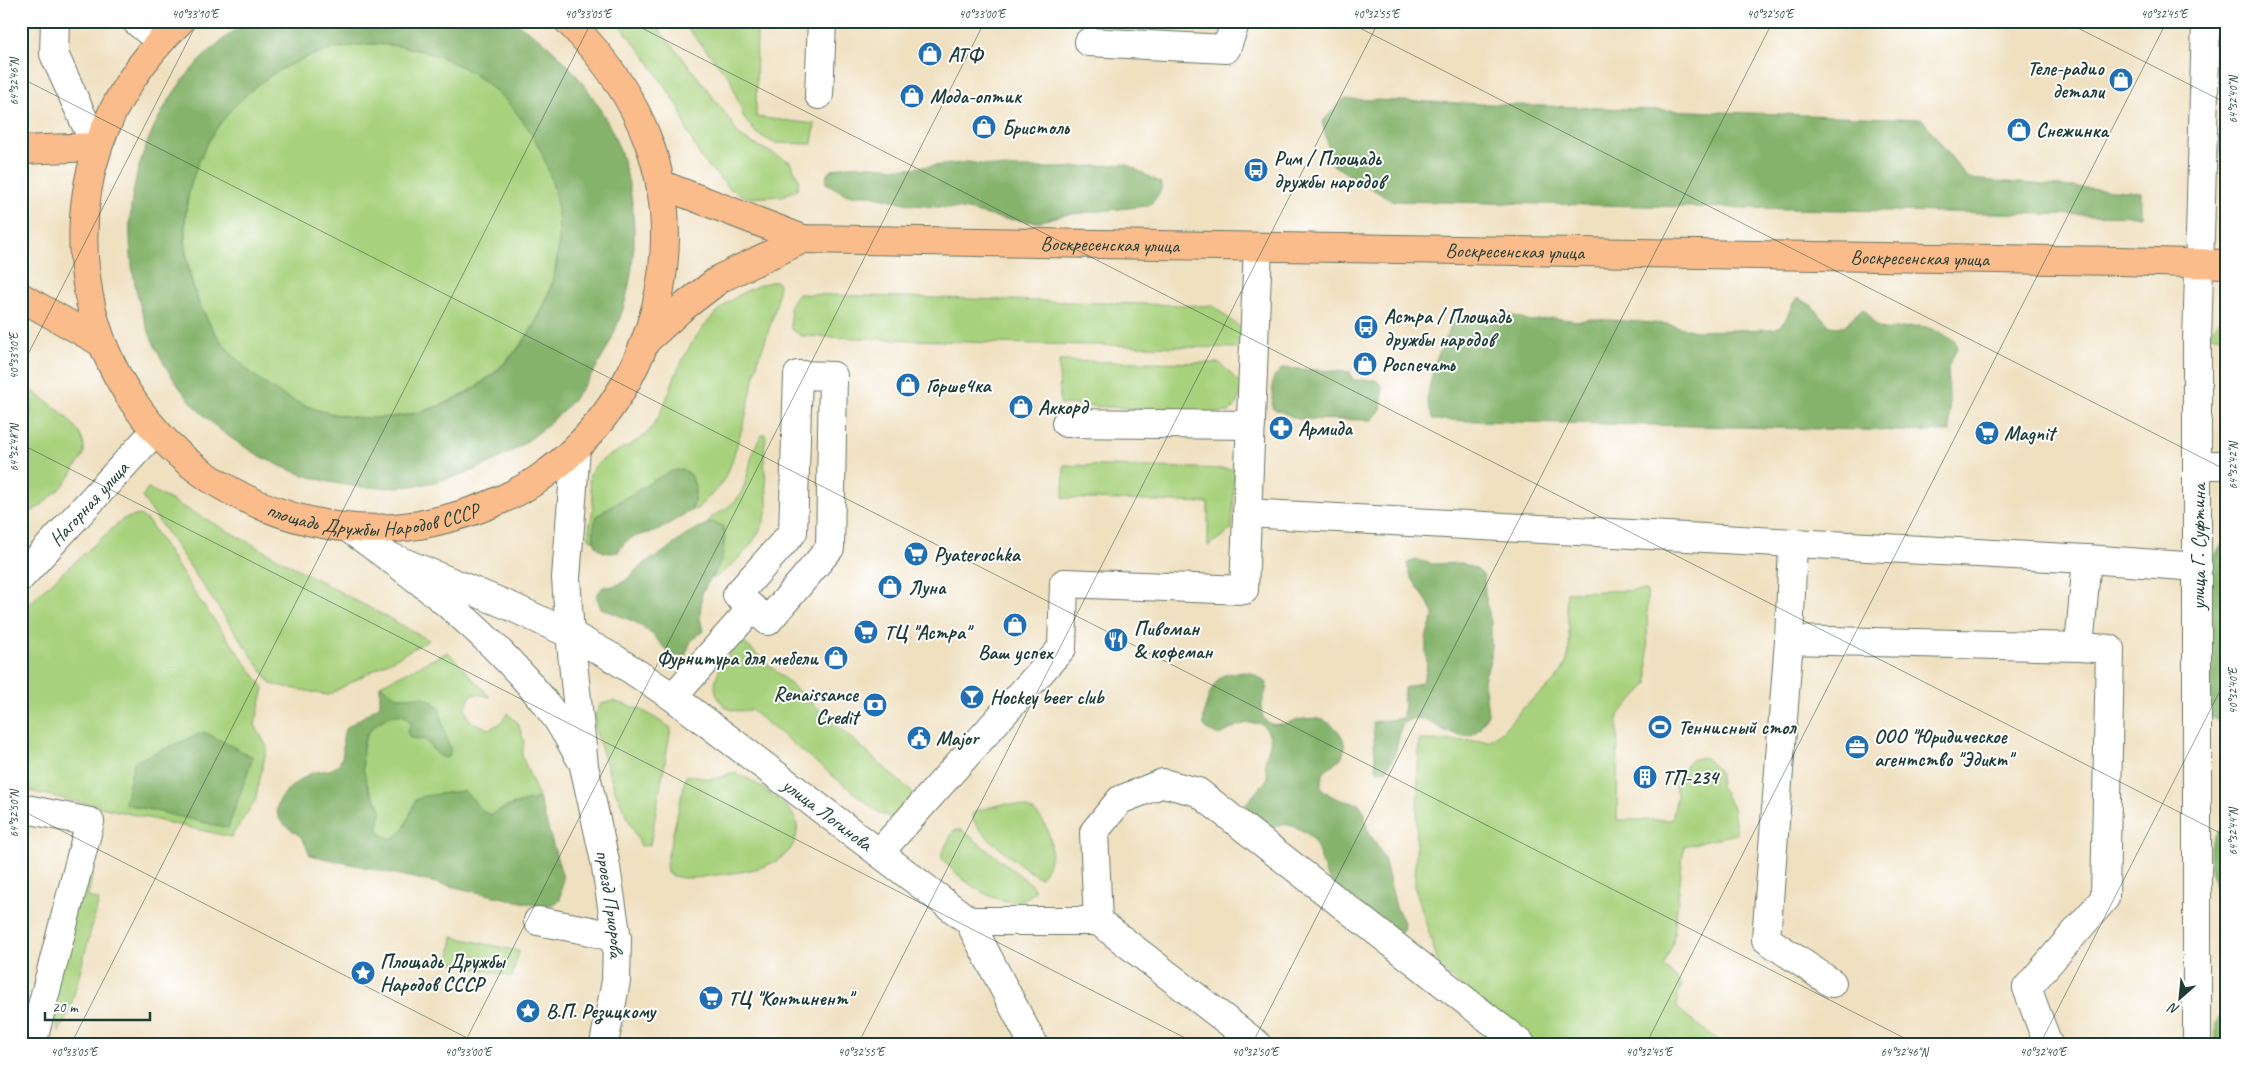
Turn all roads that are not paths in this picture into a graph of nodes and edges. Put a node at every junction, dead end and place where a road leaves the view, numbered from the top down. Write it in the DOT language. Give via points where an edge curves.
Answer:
graph roads {
  1 [pos="55,21"];
  2 [pos="136,21"];
  3 [pos="180,21"];
  4 [pos="568,21"];
  5 [pos="822,21"];
  6 [pos="1236,21"];
  7 [pos="2206,21"];
  8 [pos="160,41"];
  9 [pos="1089,42"];
  10 [pos="2215,49"];
  11 [pos="819,95"];
  12 [pos="96,147"];
  13 [pos="21,150"];
  14 [pos="660,184"];
  15 [pos="803,239"];
  16 [pos="1258,247"];
  17 [pos="2198,264"];
  18 [pos="2226,264"];
  19 [pos="21,297"];
  20 [pos="647,340"];
  21 [pos="102,343"];
  22 [pos="1066,423"];
  23 [pos="1251,425"];
  24 [pos="155,431"];
  25 [pos="576,448"];
  26 [pos="2198,465"];
  27 [pos="2226,465"];
  28 [pos="1247,512"];
  29 [pos="348,528"];
  30 [pos="1793,543"];
  31 [pos="386,555"];
  32 [pos="2087,559"];
  33 [pos="2198,567"];
  34 [pos="21,576"];
  35 [pos="752,608"];
  36 [pos="570,634"];
  37 [pos="1789,640"];
  38 [pos="2079,647"];
  39 [pos="673,697"];
  40 [pos="584,766"];
  41 [pos="21,808"];
  42 [pos="879,853"];
  43 [pos="538,921"];
  44 [pos="968,921"];
  45 [pos="1098,921"];
  46 [pos="617,939"];
  47 [pos="1832,983"];
  48 [pos="32,1044"];
  49 [pos="604,1044"];
  50 [pos="1033,1044"];
  51 [pos="1257,1044"];
  52 [pos="1521,1044"];
  53 [pos="2048,1044"];
  54 [pos="2197,1044"];
  1 -- 12 [label="street" via="54,54"];
  2 -- 8 [label="street"];
  3 -- 8 [label="main road, площадь Дружбы Народов СССР"];
  4 -- 14 [label="main road, площадь Дружбы Народов СССР" via="615,76 635,110 650,146"];
  5 -- 11 [label="street"];
  6 -- 9 [label="street" via="1226,48"];
  7 -- 10 [label="street, улица Г. Суфтина"];
  8 -- 12 [label="main road, площадь Дружбы Народов СССР" via="119,98"];
  10 -- 17 [label="street, улица Г. Суфтина"];
  12 -- 13 [label="main road"];
  12 -- 21 [label="main road, площадь Дружбы Народов СССР" via="85,200 83,236 86,282"];
  14 -- 15 [label="main road, Воскресенская улица"];
  14 -- 20 [label="main road, площадь Дружбы Народов СССР" via="664,263"];
  15 -- 16 [label="main road, Воскресенская улица"];
  15 -- 20 [label="main road, Воскресенская улица" via="721,278"];
  16 -- 17 [label="main road, Воскресенская улица"];
  16 -- 23 [label="street"];
  17 -- 18 [label="main road, Воскресенская улица"];
  17 -- 26 [label="street, улица Г. Суфтина"];
  19 -- 21 [label="main road"];
  20 -- 25 [label="main road, площадь Дружбы Народов СССР" via="628,380 609,409"];
  21 -- 24 [label="main road, площадь Дружбы Народов СССР" via="116,375"];
  22 -- 23 [label="street"];
  23 -- 28 [label="street"];
  24 -- 29 [label="main road, площадь Дружбы Народов СССР" via="202,473 242,498 286,516"];
  24 -- 34 [label="street, Нагорная улица"];
  25 -- 29 [label="main road, площадь Дружбы Народов СССР" via="537,480 494,504 447,520 398,528"];
  25 -- 36 [label="street" via="566,578"];
  26 -- 27 [label="street"];
  26 -- 33 [label="street, улица Г. Суфтина"];
  28 -- 30 [label="street"];
  28 -- 42 [label="street" via="1244,590 1064,583 1062,648"];
  29 -- 31 [label="street"];
  30 -- 32 [label="street"];
  30 -- 37 [label="street"];
  31 -- 36 [label="street, улица Логинова"];
  31 -- 40 [label="street" via="476,630 521,674 553,714"];
  32 -- 33 [label="street"];
  32 -- 38 [label="street"];
  33 -- 54 [label="street, улица Г. Суфтина"];
  35 -- 35 [label="street" via="768,622 830,548 833,376 798,375 793,532 738,595"];
  35 -- 39 [label="street"];
  36 -- 39 [label="street, улица Логинова"];
  36 -- 40 [label="street"];
  37 -- 38 [label="street"];
  37 -- 47 [label="street" via="1766,939"];
  38 -- 53 [label="street" via="2110,649 2105,898 2027,988"];
  39 -- 42 [label="street, улица Логинова"];
  40 -- 46 [label="street, проезд Приорова" via="602,844"];
  41 -- 48 [label="street" via="90,822"];
  42 -- 44 [label="street, улица Логинова"];
  43 -- 46 [label="street" via="591,930"];
  44 -- 45 [label="street"];
  44 -- 50 [label="street, улица Логинова"];
  45 -- 51 [label="street"];
  45 -- 52 [label="street" via="1094,832 1120,800 1163,784 1198,792"];
  46 -- 49 [label="street, проезд Приорова" via="616,981"];
}
